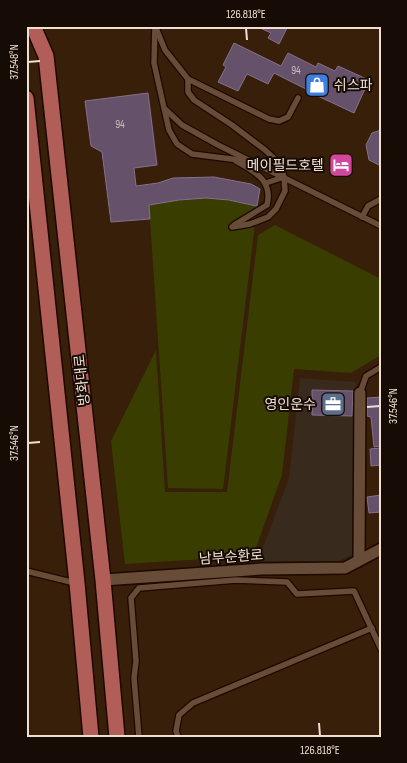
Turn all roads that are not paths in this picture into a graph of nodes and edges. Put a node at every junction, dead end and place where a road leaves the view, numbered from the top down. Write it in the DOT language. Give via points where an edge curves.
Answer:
graph roads {
  1 [pos="29,26"];
  2 [pos="33,26"];
  3 [pos="155,26"];
  4 [pos="26,38"];
  5 [pos="188,79"];
  6 [pos="26,98"];
  7 [pos="298,98"];
  8 [pos="164,108"];
  9 [pos="234,160"];
  10 [pos="252,162"];
  11 [pos="284,177"];
  12 [pos="266,183"];
  13 [pos="381,199"];
  14 [pos="362,217"];
  15 [pos="381,226"];
  16 [pos="381,367"];
  17 [pos="360,393"];
  18 [pos="381,549"];
  19 [pos="359,560"];
  20 [pos="26,571"];
  21 [pos="103,580"];
  22 [pos="77,583"];
  23 [pos="372,628"];
  24 [pos="381,649"];
  25 [pos="91,737"];
  26 [pos="117,737"];
  27 [pos="139,737"];
  28 [pos="178,737"];
  1 -- 4 [label="main road"];
  2 -- 21 [label="main road, 방화대로" via="46,56"];
  3 -- 5 [label="lane" via="165,50"];
  3 -- 8 [label="lane" via="154,63"];
  5 -- 7 [label="lane" via="269,120 279,121 288,117"];
  5 -- 11 [label="lane" via="188,92 194,100 265,150 280,164"];
  6 -- 22 [label="main road, 방화대로"];
  8 -- 9 [label="lane" via="169,130 177,144 192,154"];
  8 -- 10 [label="lane" via="182,125"];
  9 -- 10 [label="lane"];
  9 -- 12 [label="lane" via="255,172"];
  10 -- 11 [label="lane"];
  11 -- 12 [label="lane"];
  11 -- 12 [label="lane" via="284,191 276,209 250,224 232,227 266,205 269,194"];
  11 -- 14 [label="lane"];
  13 -- 14 [label="lane" via="368,206"];
  14 -- 15 [label="lane"];
  16 -- 17 [label="lane" via="366,376"];
  17 -- 19 [label="street"];
  18 -- 19 [label="street, 남부순환로"];
  19 -- 21 [label="street, 남부순환로" via="346,568 262,569"];
  20 -- 22 [label="lane"];
  21 -- 26 [label="main road, 방화대로"];
  22 -- 25 [label="main road, 방화대로"];
  23 -- 24 [label="lane"];
  23 -- 27 [label="lane" via="354,591 297,594 287,582 236,580 139,588 131,598"];
  23 -- 28 [label="lane" via="194,703 179,715"];
}
